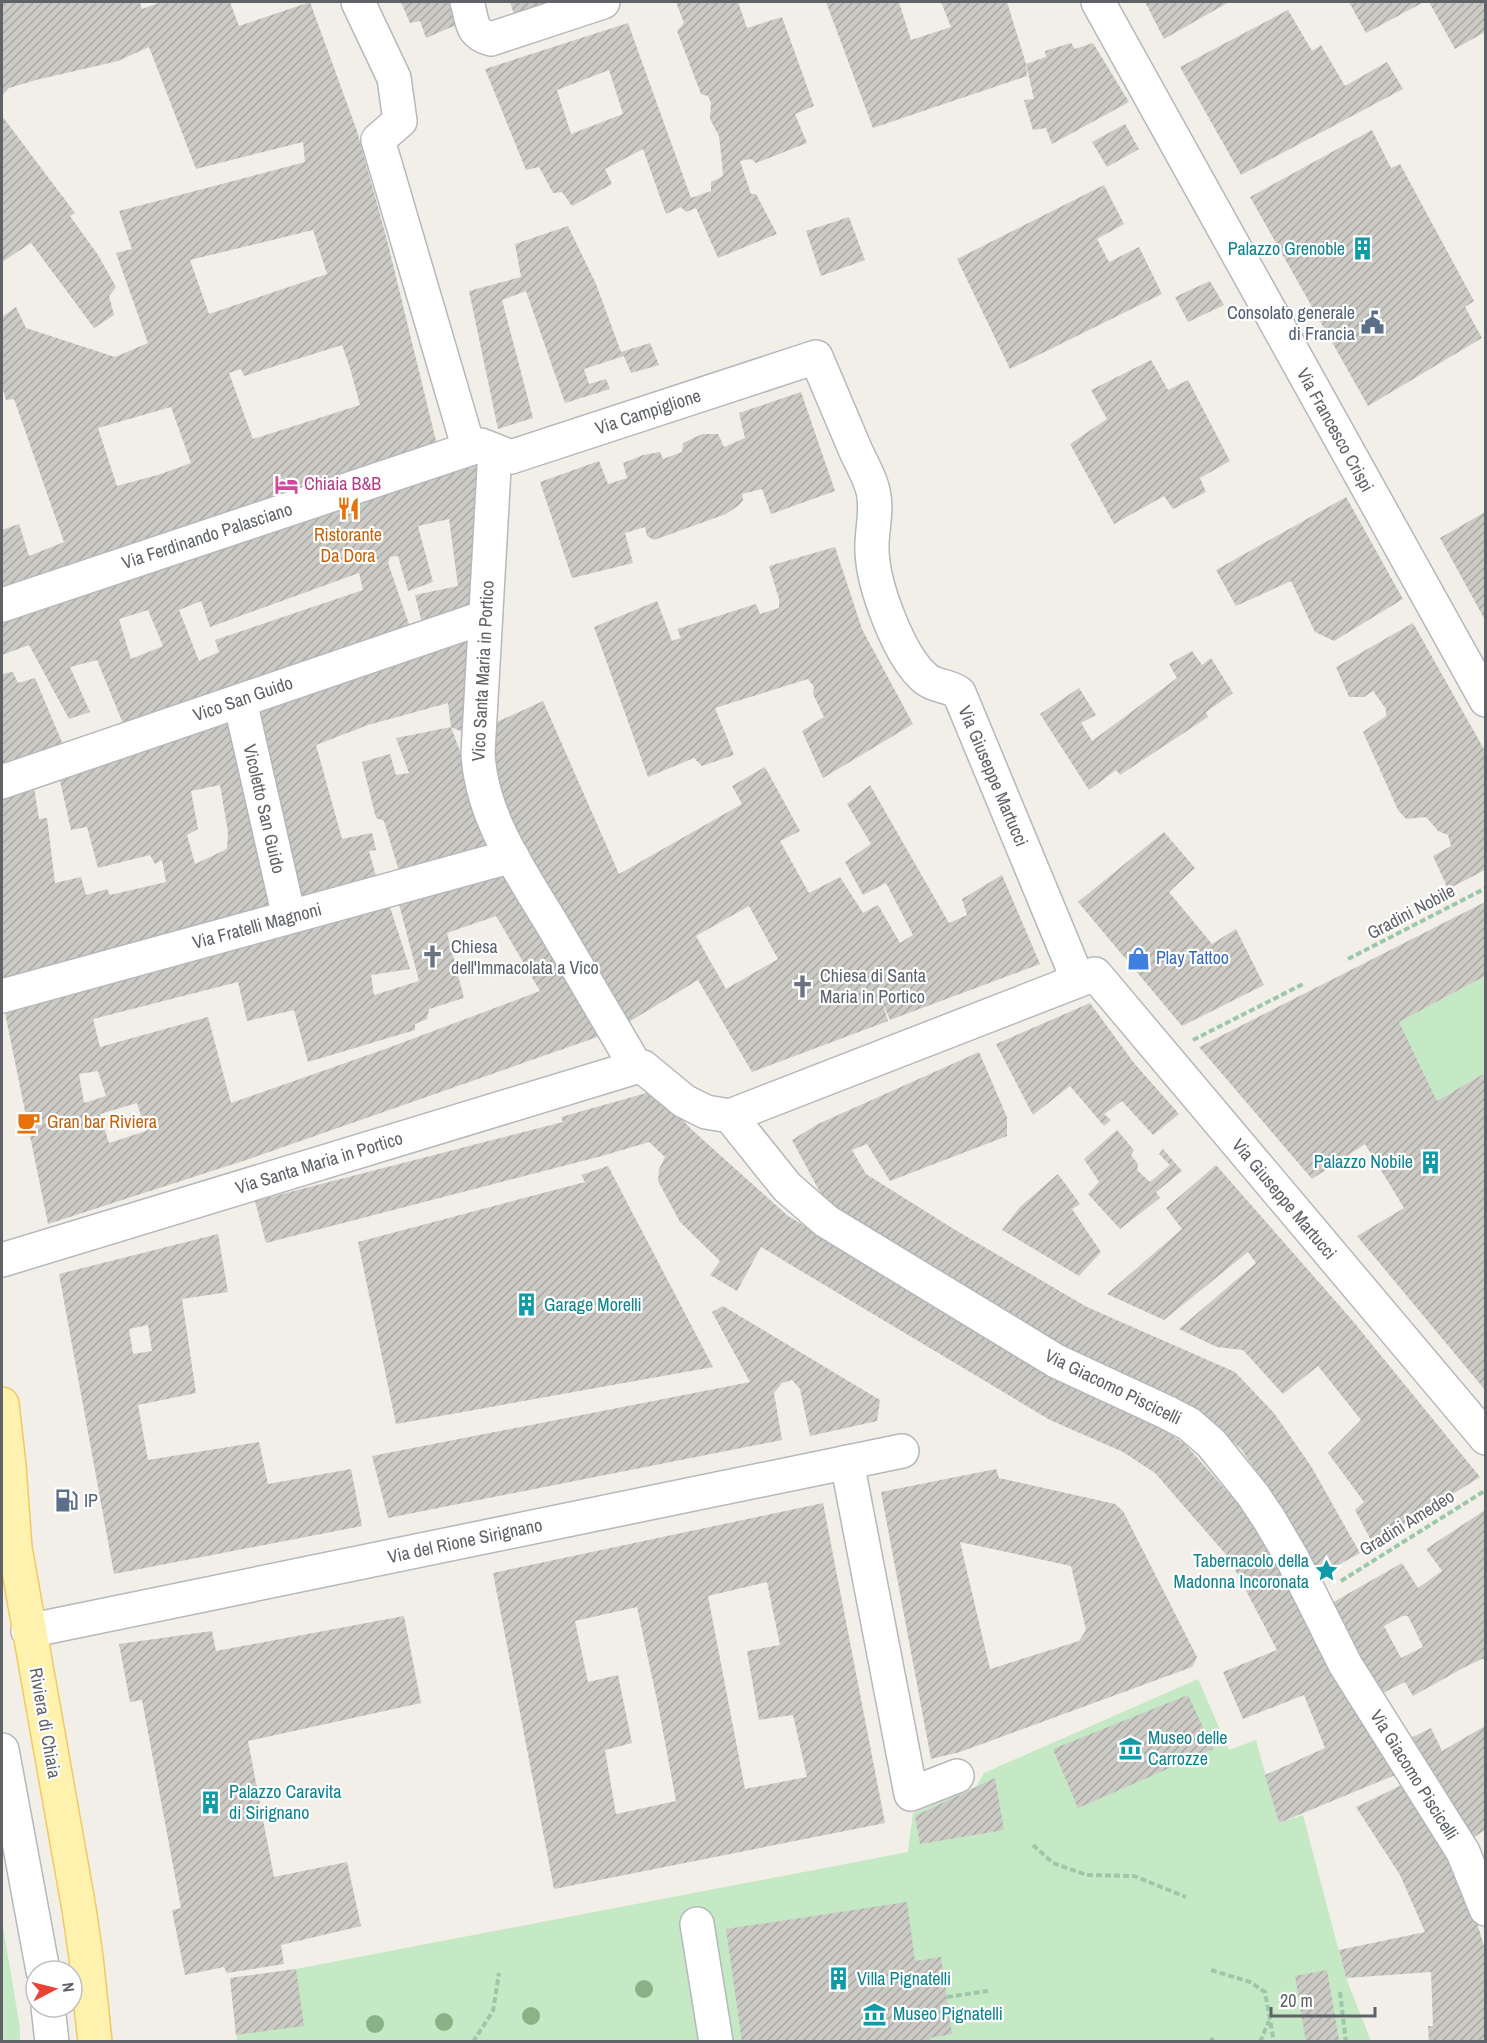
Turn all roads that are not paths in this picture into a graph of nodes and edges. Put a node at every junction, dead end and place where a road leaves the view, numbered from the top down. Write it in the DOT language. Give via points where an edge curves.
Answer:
graph roads {
  1 [pos="358,2"];
  2 [pos="467,2"];
  3 [pos="603,2"];
  4 [pos="1098,2"];
  5 [pos="816,357"];
  6 [pos="482,448"];
  7 [pos="2,605"];
  8 [pos="485,617"];
  9 [pos="1481,680"];
  10 [pos="240,701"];
  11 [pos="2,782"];
  12 [pos="512,856"];
  13 [pos="289,917"];
  14 [pos="1078,980"];
  15 [pos="2,996"];
  16 [pos="636,1067"];
  17 [pos="730,1116"];
  18 [pos="2,1260"];
  19 [pos="2,1404"];
  20 [pos="1485,1438"];
  21 [pos="902,1451"];
  22 [pos="847,1462"];
  23 [pos="28,1631"];
  24 [pos="2,1750"];
  25 [pos="957,1776"];
  26 [pos="1485,1909"];
  27 [pos="697,1924"];
  28 [pos="41,1959"];
  29 [pos="49,2019"];
  30 [pos="52,2042"];
  31 [pos="95,2042"];
  32 [pos="716,2042"];
  1 -- 6 [label="street, Vico Santa Maria in Portico" via="394,78 400,121 378,140"];
  2 -- 3 [label="street" via="474,28 480,36 491,39"];
  4 -- 9 [label="street, Via Francesco Crispi"];
  5 -- 6 [label="street, Via Campiglione" via="511,458"];
  5 -- 14 [label="street, Via Giuseppe Martucci" via="873,491 872,553 888,615 904,651 920,674 933,684 959,693"];
  6 -- 7 [label="street, Via Ferdinando Palasciano"];
  6 -- 8 [label="street, Vico Santa Maria in Portico"];
  8 -- 10 [label="street, Vico San Guido"];
  8 -- 12 [label="street, Vico Santa Maria in Portico" via="479,770 489,808"];
  10 -- 11 [label="street, Vico San Guido"];
  10 -- 13 [label="street, Vicoletto San Guido"];
  12 -- 13 [label="street, Via Fratelli Magnoni"];
  12 -- 16 [label="street, Vico Santa Maria in Portico"];
  13 -- 15 [label="street, Via Fratelli Magnoni"];
  14 -- 17 [label="street, Via Giuseppe Martucci"];
  14 -- 20 [label="street, Via Giuseppe Martucci" via="1095,974"];
  16 -- 17 [label="street" via="648,1070 699,1109"];
  16 -- 18 [label="street, Via Santa Maria in Portico"];
  17 -- 26 [label="street, Via Giacomo Piscicelli" via="787,1187 826,1221 1056,1361 1189,1424 1211,1443 1253,1495 1287,1548 1345,1664 1463,1852"];
  19 -- 23 [label="main road, Riviera di Chiaia" via="15,1548"];
  21 -- 22 [label="street, Via del Rione Sirignano"];
  22 -- 23 [label="street, Via del Rione Sirignano"];
  22 -- 25 [label="street" via="911,1794"];
  23 -- 31 [label="main road, Riviera di Chiaia" via="79,1909"];
  24 -- 28 [label="street"];
  27 -- 32 [label="street"];
  29 -- 30 [label="street"];
}
